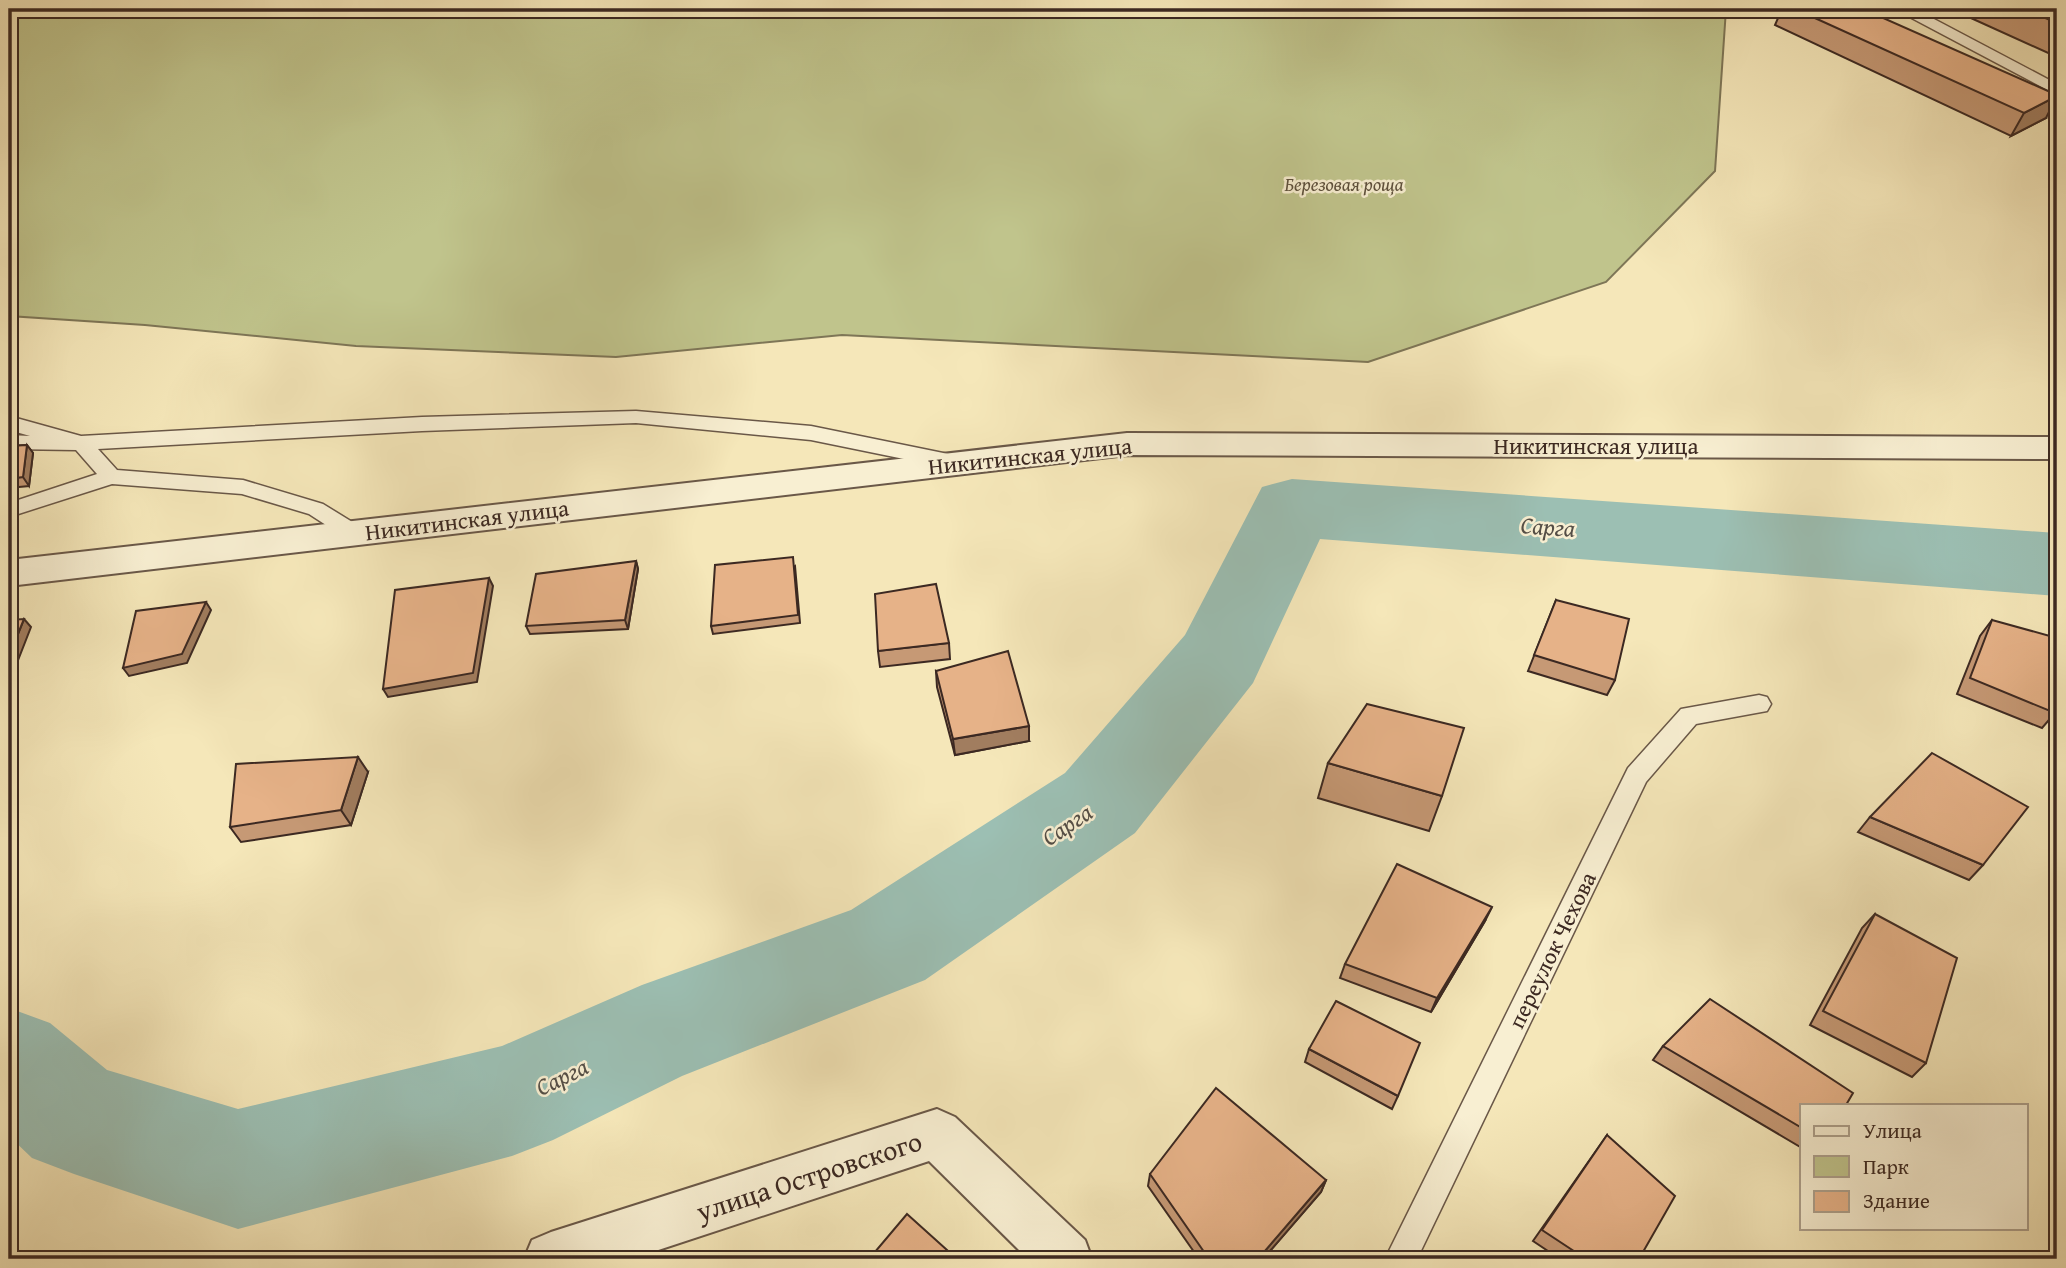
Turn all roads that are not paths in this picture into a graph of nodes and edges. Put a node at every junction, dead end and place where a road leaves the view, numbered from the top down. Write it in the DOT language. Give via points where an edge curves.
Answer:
graph roads {
  1 [pos="1909,11"];
  2 [pos="2057,90"];
  3 [pos="9,423"];
  4 [pos="9,442"];
  5 [pos="81,443"];
  6 [pos="2057,448"];
  7 [pos="960,463"];
  8 [pos="111,477"];
  9 [pos="9,510"];
  10 [pos="354,533"];
  11 [pos="9,573"];
  12 [pos="1759,704"];
  13 [pos="551,1259"];
  14 [pos="1066,1259"];
  15 [pos="1401,1259"];
  1 -- 2 [label="lane"];
  3 -- 5 [label="lane"];
  4 -- 5 [label="lane"];
  5 -- 7 [label="lane" via="636,417 811,433"];
  5 -- 8 [label="lane"];
  6 -- 7 [label="street, Никитинская улица" via="1126,444"];
  7 -- 10 [label="street, Никитинская улица"];
  8 -- 9 [label="lane"];
  8 -- 10 [label="lane" via="243,487 316,509"];
  10 -- 11 [label="street, Никитинская улица"];
  12 -- 15 [label="lane, переулок Чехова" via="1689,716 1637,775"];
  13 -- 14 [label="street, улица Островского" via="937,1134"];
}
